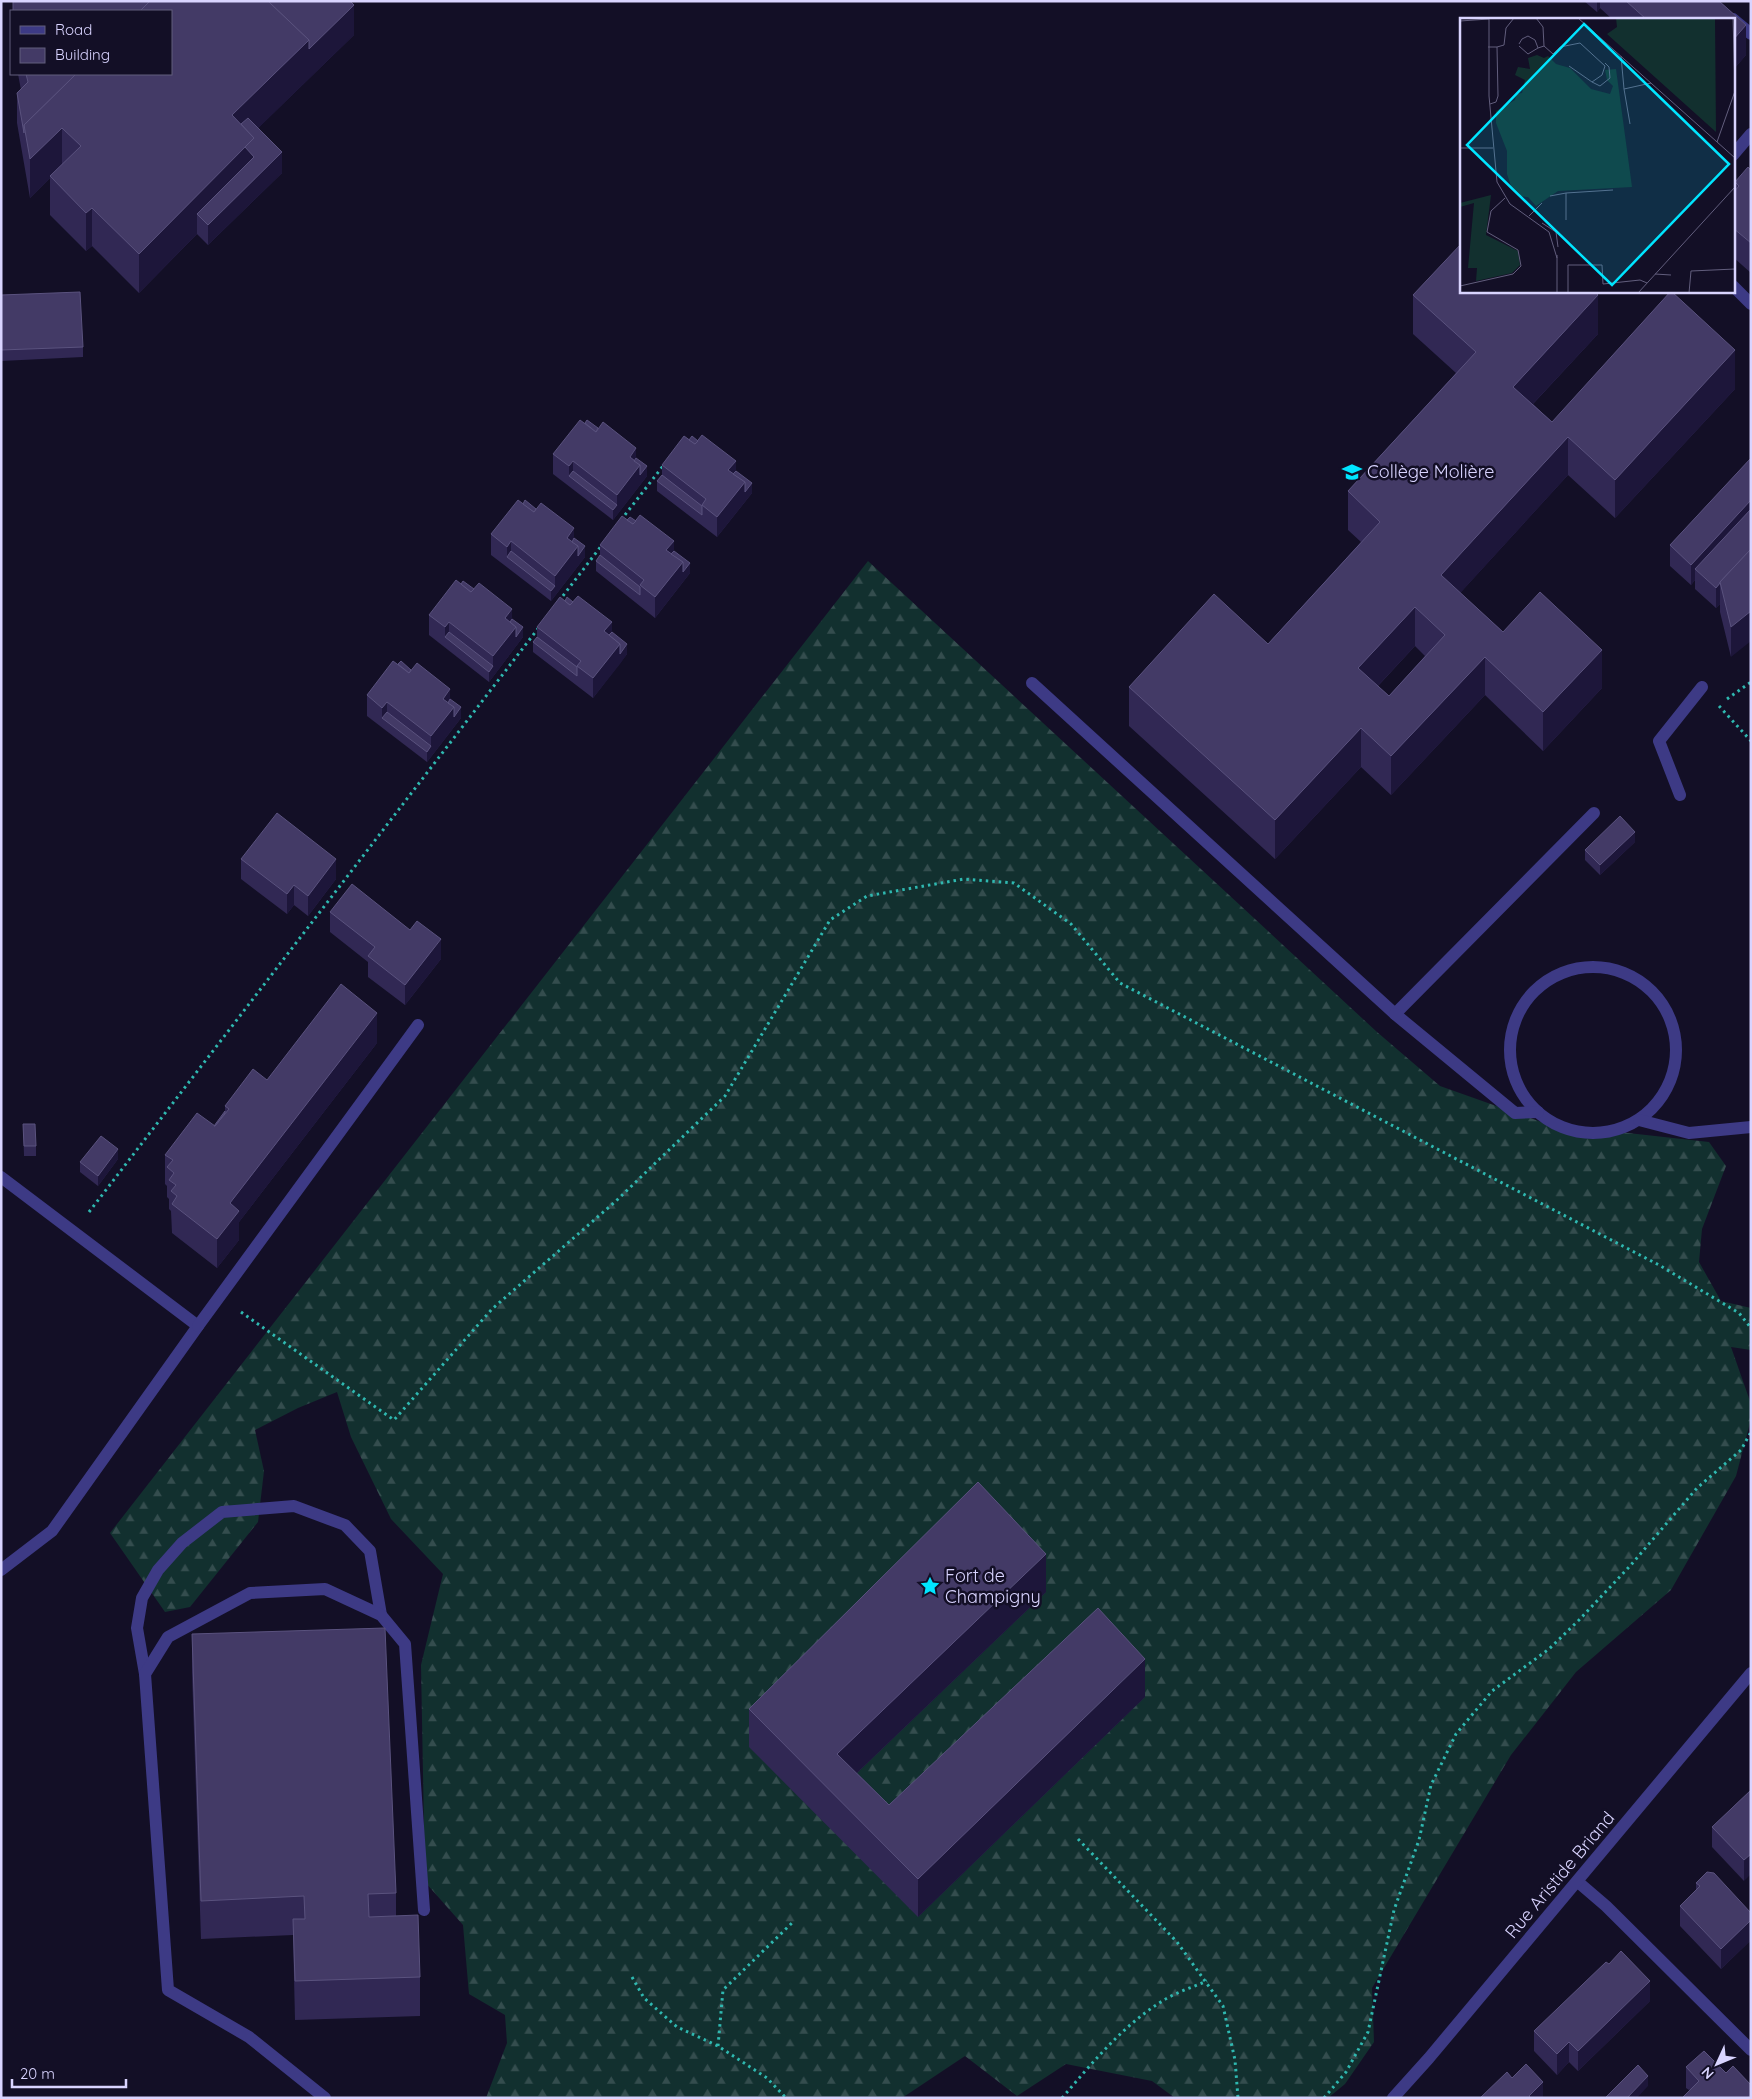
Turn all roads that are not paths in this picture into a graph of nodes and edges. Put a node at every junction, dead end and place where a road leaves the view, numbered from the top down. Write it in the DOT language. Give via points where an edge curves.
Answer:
graph roads {
  1 [pos="1734,20"];
  2 [pos="1751,34"];
  3 [pos="1751,134"];
  4 [pos="1734,154"];
  5 [pos="1734,287"];
  6 [pos="1751,304"];
  7 [pos="1032,683"];
  8 [pos="1702,686"];
  9 [pos="1680,795"];
  10 [pos="1594,813"];
  11 [pos="1395,1014"];
  12 [pos="418,1026"];
  13 [pos="1538,1112"];
  14 [pos="1639,1120"];
  15 [pos="1751,1127"];
  16 [pos="1,1177"];
  17 [pos="198,1326"];
  18 [pos="1,1570"];
  19 [pos="381,1615"];
  20 [pos="1751,1673"];
  21 [pos="146,1674"];
  22 [pos="1578,1882"];
  23 [pos="424,1910"];
  24 [pos="1751,2050"];
  25 [pos="325,2098"];
  26 [pos="1393,2098"];
  1 -- 2 [label="street"];
  3 -- 4 [label="street"];
  5 -- 6 [label="street"];
  7 -- 11 [label="street"];
  8 -- 9 [label="street" via="1659,741"];
  10 -- 11 [label="street"];
  11 -- 13 [label="street" via="1515,1114"];
  12 -- 17 [label="street"];
  13 -- 14 [label="street" via="1576,1132 1598,1134"];
  13 -- 14 [label="street" via="1520,1089 1510,1055 1511,1033 1519,1012 1531,994 1548,980 1567,971 1603,968 1631,976 1649,988 1663,1004 1672,1024 1675,1067 1668,1088 1656,1106"];
  14 -- 15 [label="street" via="1689,1133"];
  16 -- 17 [label="street"];
  17 -- 18 [label="street" via="52,1531"];
  19 -- 21 [label="street" via="326,1589 250,1593 168,1637"];
  19 -- 21 [label="street" via="370,1551 345,1525 294,1506 222,1512 182,1543 158,1570 142,1598 137,1628"];
  19 -- 23 [label="street" via="405,1644"];
  20 -- 22 [label="street, Rue Aristide Briand"];
  21 -- 25 [label="street" via="168,1990 249,2037"];
  22 -- 24 [label="street"];
  22 -- 26 [label="street, Rue Aristide Briand"];
}
